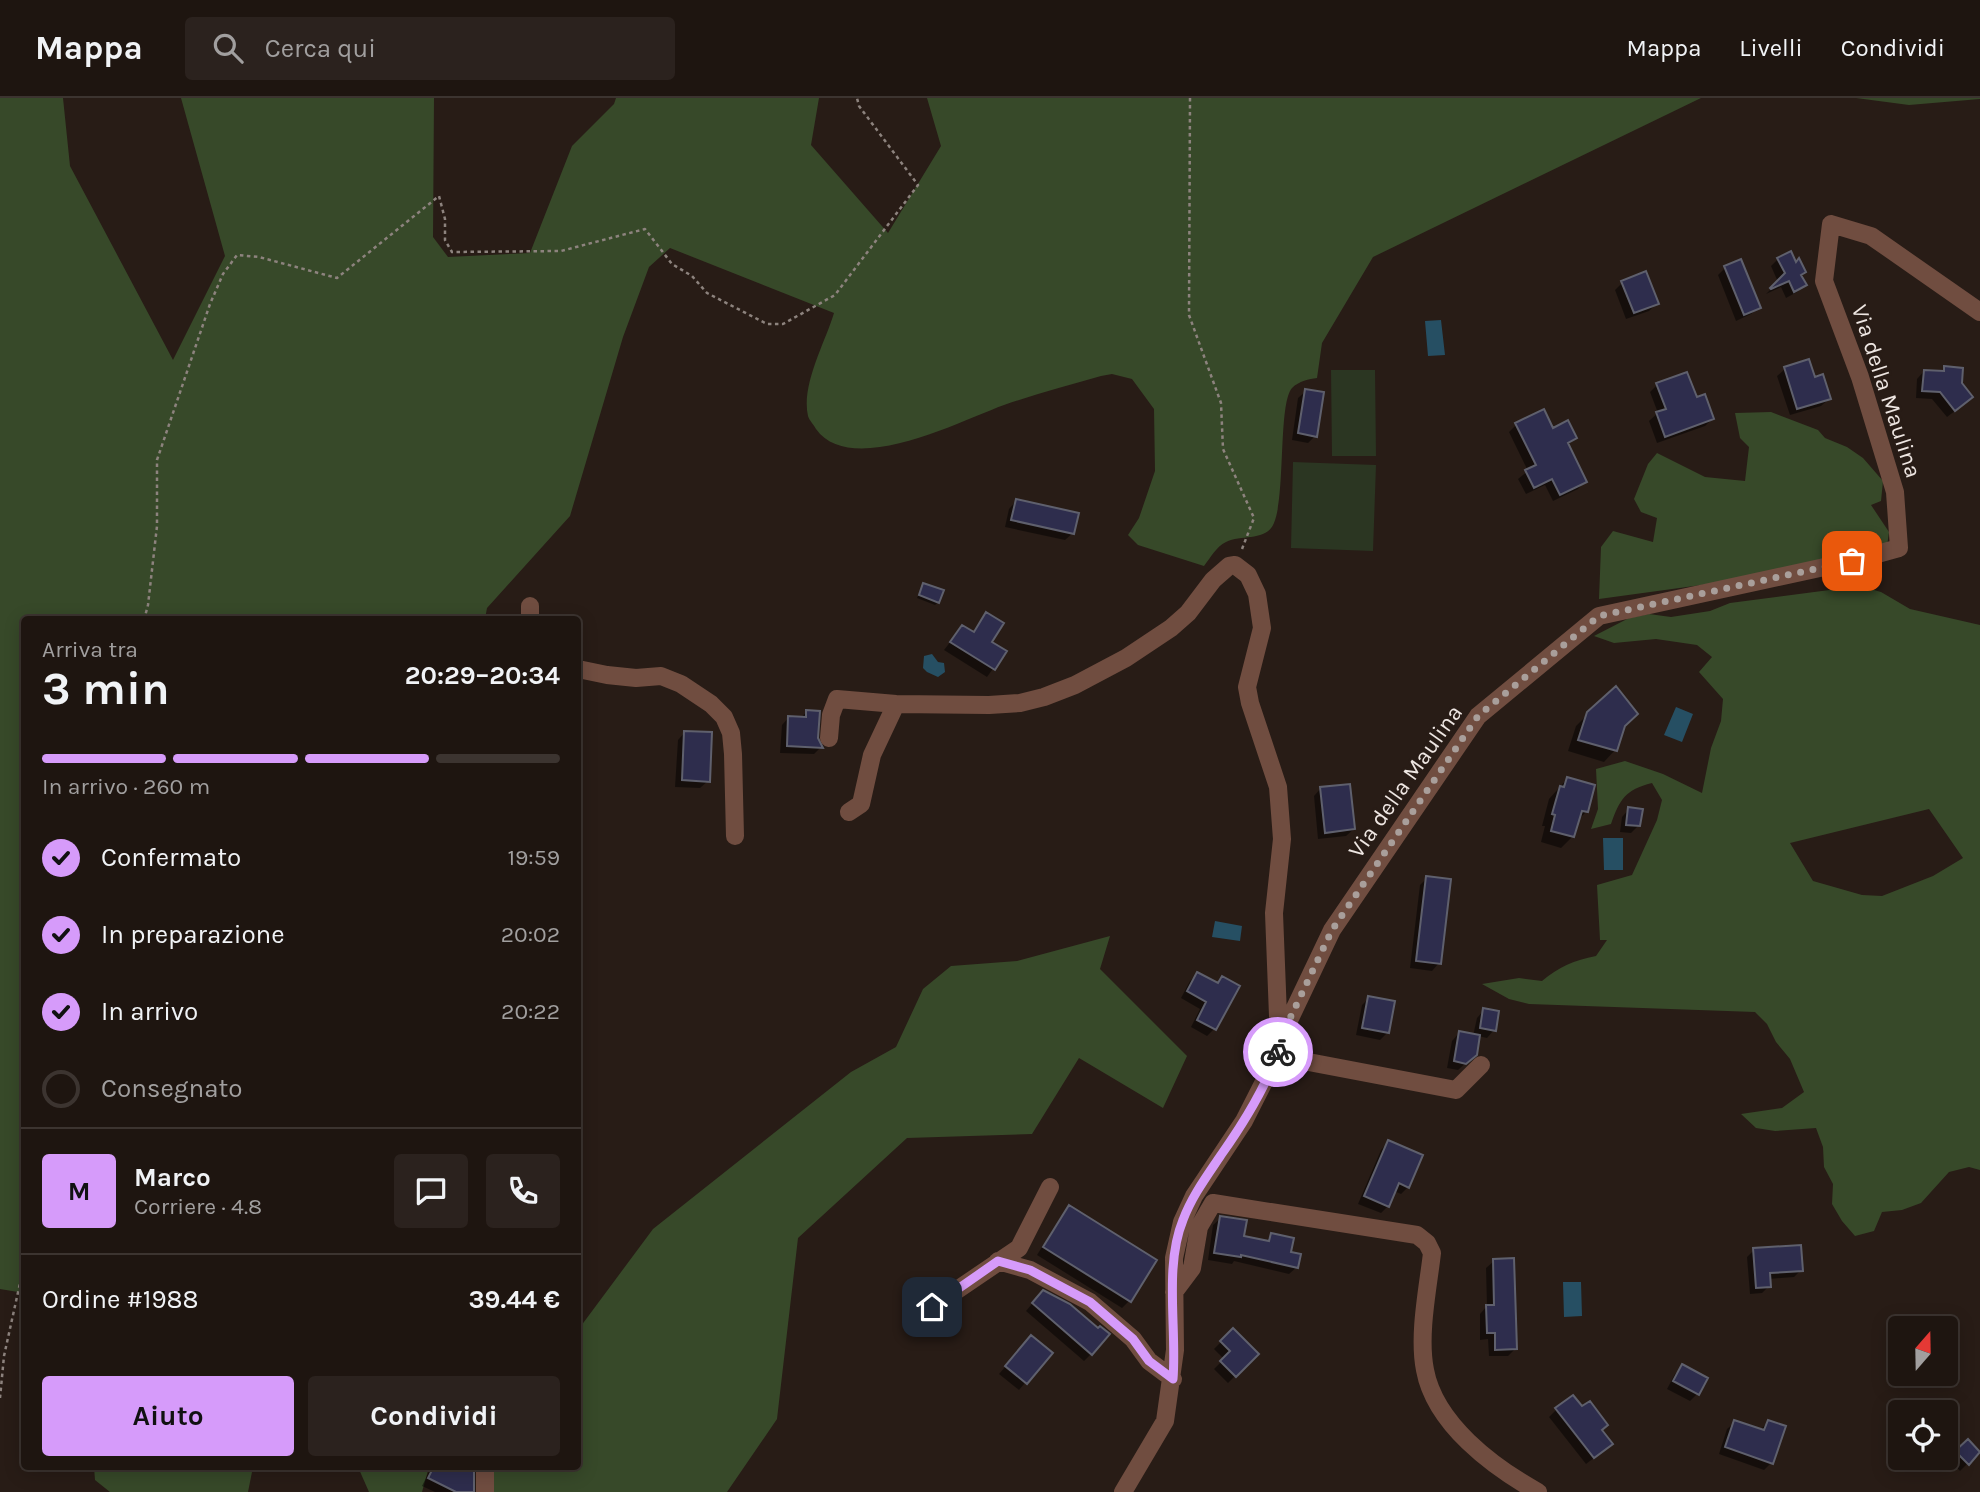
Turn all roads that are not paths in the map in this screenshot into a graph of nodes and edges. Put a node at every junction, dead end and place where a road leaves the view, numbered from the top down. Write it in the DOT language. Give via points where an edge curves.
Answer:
graph roads {
  1 [pos="1980,312"];
  2 [pos="581,670"];
  3 [pos="896,704"];
  4 [pos="829,738"];
  5 [pos="849,812"];
  6 [pos="735,835"];
  7 [pos="1284,1031"];
  8 [pos="1277,1056"];
  9 [pos="1481,1065"];
  10 [pos="1050,1187"];
  11 [pos="998,1261"];
  12 [pos="1174,1292"];
  13 [pos="932,1307"];
  14 [pos="1173,1379"];
  15 [pos="485,1470"];
  16 [pos="485,1492"];
  17 [pos="1123,1492"];
  18 [pos="1538,1492"];
  1 -- 7 [label="street, Via della Maulina" via="1871,236 1831,224 1824,281 1860,377 1895,492 1899,548 1599,616 1478,716 1332,930"];
  2 -- 6 [label="street" via="617,676 661,676 681,684 724,717 733,754"];
  3 -- 4 [label="street" via="837,699"];
  3 -- 5 [label="street" via="872,755 861,804"];
  3 -- 7 [label="street" via="1020,703 1044,697 1126,658 1171,628 1229,566 1236,565 1248,575 1258,594 1262,628 1247,687 1278,787 1282,839 1274,913 1278,1016"];
  7 -- 8 [label="street, Via della Maulina"];
  8 -- 9 [label="street" via="1456,1090"];
  8 -- 12 [label="street, Via della Maulina" via="1244,1121 1182,1222 1174,1258"];
  10 -- 11 [label="street" via="1019,1248"];
  11 -- 13 [label="street"];
  11 -- 14 [label="street" via="1030,1270 1090,1302"];
  12 -- 14 [label="street, Via della Maulina"];
  12 -- 18 [label="street" via="1192,1268 1199,1227 1213,1203 1417,1235 1432,1252 1424,1330 1424,1368 1430,1392 1463,1437 1497,1467"];
  14 -- 17 [label="street, Via della Maulina" via="1165,1422"];
  15 -- 16 [label="street"];
}
